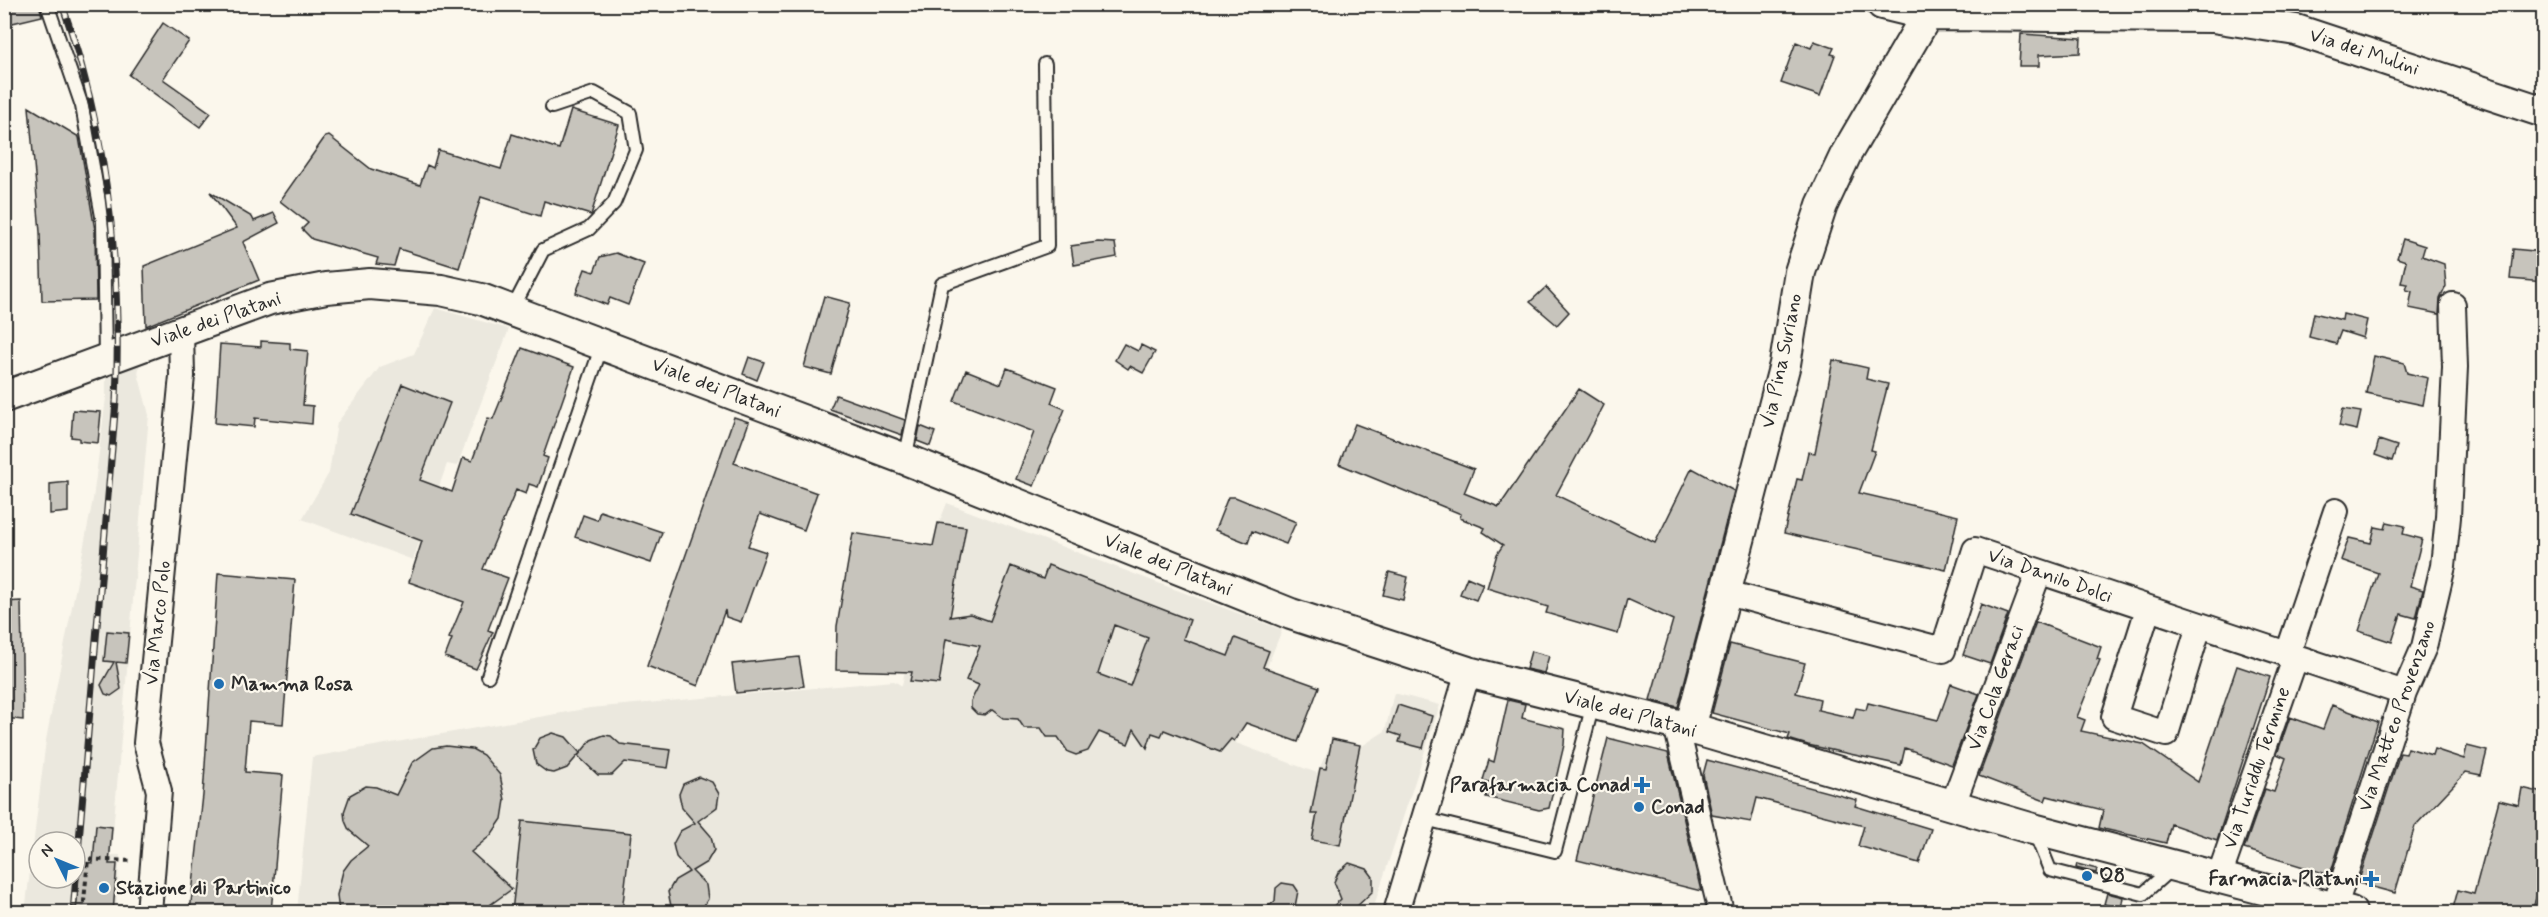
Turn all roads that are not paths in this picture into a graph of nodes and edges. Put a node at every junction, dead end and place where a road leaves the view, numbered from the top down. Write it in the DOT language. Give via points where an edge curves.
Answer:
graph roads {
  1 [pos="47,4"];
  2 [pos="1882,4"];
  3 [pos="1927,15"];
  4 [pos="1045,64"];
  5 [pos="552,107"];
  6 [pos="2544,112"];
  7 [pos="2453,305"];
  8 [pos="512,310"];
  9 [pos="181,331"];
  10 [pos="602,345"];
  11 [pos="105,361"];
  12 [pos="4,397"];
  13 [pos="905,459"];
  14 [pos="2336,511"];
  15 [pos="2039,572"];
  16 [pos="1727,592"];
  17 [pos="2148,609"];
  18 [pos="2199,626"];
  19 [pos="2291,657"];
  20 [pos="1468,672"];
  21 [pos="488,676"];
  22 [pos="2404,693"];
  23 [pos="1593,704"];
  24 [pos="1683,727"];
  25 [pos="1953,804"];
  26 [pos="1425,819"];
  27 [pos="2219,877"];
  28 [pos="2342,911"];
  29 [pos="149,912"];
  30 [pos="1396,912"];
  31 [pos="1721,912"];
  1 -- 11 [label="lane" via="82,106 103,222"];
  2 -- 3 [label="street, Via dei Mulini"];
  3 -- 6 [label="street, Via dei Mulini" via="2223,18 2296,30"];
  3 -- 16 [label="street, Via Pina Suriano" via="1846,154 1822,205 1800,272 1785,364"];
  4 -- 13 [label="lane" via="1047,246 942,284"];
  5 -- 8 [label="lane" via="594,93 630,113 636,150 614,203 589,230 543,250"];
  7 -- 22 [label="street, Via Matteo Provenzano" via="2455,367 2443,566 2424,647"];
  8 -- 9 [label="street, Viale dei Platani" via="441,290 370,284 270,299"];
  8 -- 10 [label="street, Viale dei Platani"];
  9 -- 11 [label="street, Viale dei Platani"];
  9 -- 29 [label="street, Via Marco Polo" via="182,376 146,743 159,791"];
  10 -- 13 [label="street, Viale dei Platani"];
  10 -- 21 [label="lane"];
  11 -- 12 [label="street, Viale dei Platani"];
  13 -- 20 [label="street, Viale dei Platani" via="1291,614"];
  14 -- 19 [label="street, Via Turiddu Termine"];
  15 -- 16 [label="street, Via Danilo Dolci" via="1974,550 1943,650"];
  15 -- 17 [label="street, Via Danilo Dolci"];
  15 -- 25 [label="street, Via Cola Geraci"];
  16 -- 24 [label="street, Via Pina Suriano"];
  17 -- 18 [label="street, Via Danilo Dolci"];
  17 -- 18 [label="street" via="2114,717 2166,734"];
  18 -- 19 [label="street, Via Danilo Dolci"];
  19 -- 22 [label="street, Via Danilo Dolci"];
  19 -- 27 [label="street, Via Turiddu Termine"];
  20 -- 23 [label="street, Viale dei Platani"];
  20 -- 26 [label="street"];
  22 -- 28 [label="street, Via Matteo Provenzano"];
  23 -- 24 [label="street, Viale dei Platani"];
  23 -- 26 [label="lane" via="1555,851"];
  24 -- 25 [label="street, Viale dei Platani"];
  24 -- 31 [label="street"];
  25 -- 27 [label="street, Viale dei Platani"];
  26 -- 30 [label="street"];
  27 -- 28 [label="street, Viale dei Platani"];
}
